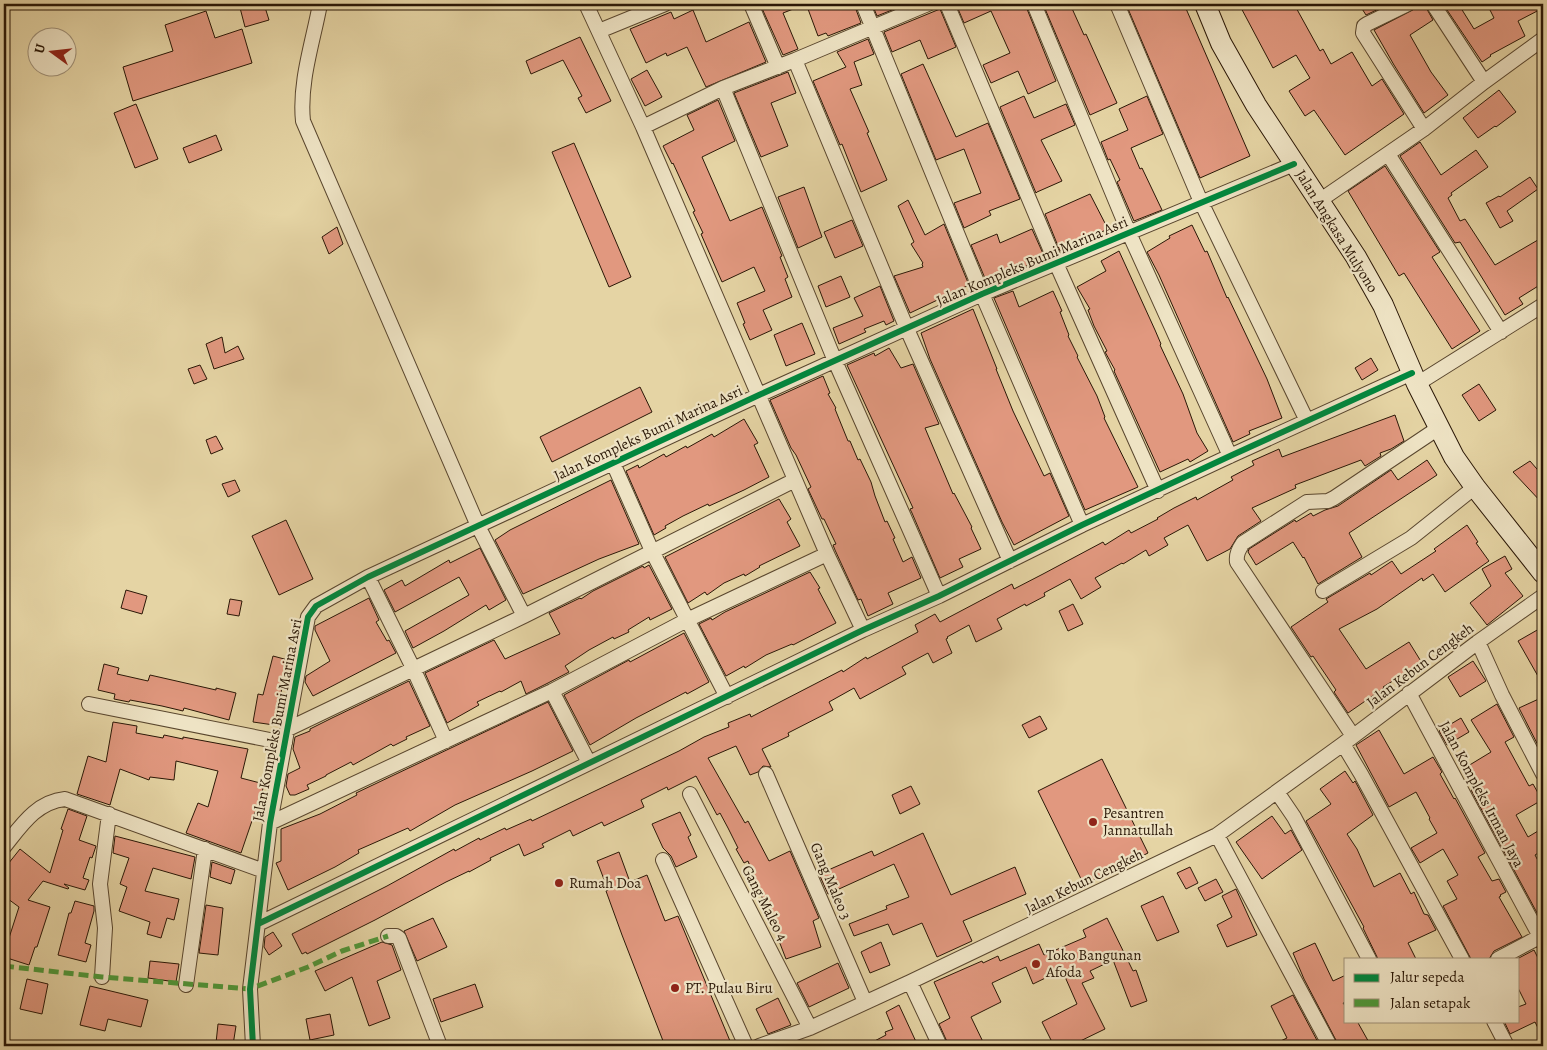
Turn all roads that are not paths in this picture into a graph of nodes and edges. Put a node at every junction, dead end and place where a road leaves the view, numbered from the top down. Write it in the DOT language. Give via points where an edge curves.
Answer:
graph roads {
  1 [pos="320,4"];
  2 [pos="586,4"];
  3 [pos="665,4"];
  4 [pos="751,4"];
  5 [pos="863,4"];
  6 [pos="928,4"];
  7 [pos="947,4"];
  8 [pos="1034,4"];
  9 [pos="1117,4"];
  10 [pos="1205,4"];
  11 [pos="1408,4"];
  12 [pos="1433,4"];
  13 [pos="874,27"];
  14 [pos="599,31"];
  15 [pos="1543,39"];
  16 [pos="795,60"];
  17 [pos="778,67"];
  18 [pos="1484,82"];
  19 [pos="723,88"];
  20 [pos="643,126"];
  21 [pos="1424,129"];
  22 [pos="1388,154"];
  23 [pos="1294,164"];
  24 [pos="1319,201"];
  25 [pos="1201,202"];
  26 [pos="1129,233"];
  27 [pos="1056,263"];
  28 [pos="982,294"];
  29 [pos="1543,305"];
  30 [pos="907,329"];
  31 [pos="1501,332"];
  32 [pos="835,361"];
  33 [pos="1414,378"];
  34 [pos="759,395"];
  35 [pos="1307,421"];
  36 [pos="1440,427"];
  37 [pos="1230,456"];
  38 [pos="613,463"];
  39 [pos="795,480"];
  40 [pos="1475,488"];
  41 [pos="1158,491"];
  42 [pos="1082,525"];
  43 [pos="478,526"];
  44 [pos="652,551"];
  45 [pos="827,554"];
  46 [pos="1010,561"];
  47 [pos="1543,573"];
  48 [pos="368,577"];
  49 [pos="1323,591"];
  50 [pos="939,596"];
  51 [pos="1543,596"];
  52 [pos="524,616"];
  53 [pos="687,620"];
  54 [pos="864,630"];
  55 [pos="1478,642"];
  56 [pos="413,668"];
  57 [pos="552,691"];
  58 [pos="1409,693"];
  59 [pos="727,697"];
  60 [pos="89,704"];
  61 [pos="288,729"];
  62 [pos="1348,740"];
  63 [pos="446,741"];
  64 [pos="285,743"];
  65 [pos="589,763"];
  66 [pos="766,774"];
  67 [pos="1543,774"];
  68 [pos="1278,792"];
  69 [pos="690,794"];
  70 [pos="109,814"];
  71 [pos="270,823"];
  72 [pos="1217,835"];
  73 [pos="4,847"];
  74 [pos="205,849"];
  75 [pos="663,860"];
  76 [pos="264,871"];
  77 [pos="258,924"];
  78 [pos="388,936"];
  79 [pos="1542,938"];
  80 [pos="1368,958"];
  81 [pos="1461,958"];
  82 [pos="1500,958"];
  83 [pos="102,977"];
  84 [pos="910,982"];
  85 [pos="186,985"];
  86 [pos="865,1002"];
  87 [pos="1495,1022"];
  88 [pos="810,1028"];
  89 [pos="253,1046"];
  90 [pos="440,1046"];
  91 [pos="746,1046"];
  92 [pos="759,1046"];
  93 [pos="940,1046"];
  94 [pos="1330,1046"];
  95 [pos="1507,1046"];
  1 -- 43 [label="street" via="303,91 303,121"];
  2 -- 14 [label="street"];
  3 -- 14 [label="street"];
  4 -- 17 [label="street"];
  5 -- 13 [label="street"];
  6 -- 13 [label="street"];
  7 -- 27 [label="street"];
  8 -- 26 [label="street"];
  9 -- 25 [label="street"];
  10 -- 23 [label="main road, Jalan Angkasa Mulyono" via="1221,43"];
  11 -- 21 [label="street" via="1367,24 1363,33"];
  12 -- 18 [label="street"];
  13 -- 16 [label="street"];
  13 -- 28 [label="street"];
  14 -- 20 [label="street"];
  15 -- 18 [label="street"];
  16 -- 17 [label="street"];
  16 -- 30 [label="street"];
  17 -- 19 [label="street"];
  18 -- 21 [label="street"];
  19 -- 20 [label="street"];
  19 -- 32 [label="street"];
  20 -- 34 [label="street"];
  21 -- 22 [label="street"];
  22 -- 24 [label="street"];
  22 -- 31 [label="street"];
  23 -- 24 [label="main road, Jalan Angkasa Mulyono"];
  23 -- 25 [label="street, Jalan Kompleks Bumi Marina Asri"];
  24 -- 33 [label="main road, Jalan Angkasa Mulyono" via="1356,257 1382,305"];
  25 -- 26 [label="street, Jalan Kompleks Bumi Marina Asri"];
  25 -- 35 [label="street"];
  26 -- 27 [label="street, Jalan Kompleks Bumi Marina Asri"];
  26 -- 37 [label="street"];
  27 -- 28 [label="street, Jalan Kompleks Bumi Marina Asri"];
  27 -- 41 [label="street"];
  28 -- 30 [label="street, Jalan Kompleks Bumi Marina Asri"];
  28 -- 42 [label="street"];
  29 -- 31 [label="street"];
  30 -- 32 [label="street, Jalan Kompleks Bumi Marina Asri"];
  30 -- 46 [label="street"];
  31 -- 33 [label="street"];
  32 -- 34 [label="street, Jalan Kompleks Bumi Marina Asri"];
  32 -- 50 [label="street"];
  33 -- 35 [label="street"];
  33 -- 36 [label="main road, Jalan Angkasa Mulyono"];
  34 -- 38 [label="street, Jalan Kompleks Bumi Marina Asri"];
  34 -- 39 [label="street"];
  35 -- 37 [label="street"];
  36 -- 40 [label="main road, Jalan Angkasa Mulyono" via="1454,457"];
  36 -- 62 [label="street" via="1334,498 1307,502 1243,543 1238,550 1238,562"];
  37 -- 41 [label="street"];
  38 -- 43 [label="street, Jalan Kompleks Bumi Marina Asri"];
  38 -- 44 [label="street"];
  39 -- 44 [label="street"];
  39 -- 45 [label="street"];
  40 -- 47 [label="main road, Jalan Angkasa Mulyono"];
  40 -- 49 [label="street" via="1411,538"];
  41 -- 42 [label="street"];
  42 -- 46 [label="street"];
  43 -- 48 [label="street, Jalan Kompleks Bumi Marina Asri"];
  43 -- 52 [label="street"];
  44 -- 52 [label="street"];
  44 -- 53 [label="street"];
  45 -- 53 [label="street"];
  45 -- 54 [label="street"];
  46 -- 50 [label="street"];
  48 -- 56 [label="street"];
  48 -- 61 [label="street, Jalan Kompleks Bumi Marina Asri" via="316,606 308,617"];
  50 -- 54 [label="street"];
  51 -- 55 [label="street, Jalan Kebun Cengkeh"];
  52 -- 56 [label="street"];
  53 -- 57 [label="street"];
  53 -- 59 [label="street"];
  54 -- 59 [label="street"];
  55 -- 58 [label="street, Jalan Kebun Cengkeh"];
  55 -- 67 [label="street"];
  56 -- 61 [label="street"];
  56 -- 63 [label="street"];
  57 -- 63 [label="street"];
  57 -- 65 [label="street"];
  58 -- 62 [label="street, Jalan Kebun Cengkeh"];
  58 -- 79 [label="street, Jalan Kompleks Irman Jaya"];
  59 -- 65 [label="street"];
  60 -- 64 [label="street"];
  61 -- 64 [label="street, Jalan Kompleks Bumi Marina Asri"];
  62 -- 68 [label="street, Jalan Kebun Cengkeh"];
  62 -- 81 [label="street" via="1362,774"];
  63 -- 71 [label="street"];
  64 -- 71 [label="street, Jalan Kompleks Bumi Marina Asri"];
  65 -- 77 [label="street"];
  66 -- 86 [label="street, Gang Maleo 3"];
  68 -- 72 [label="street, Jalan Kebun Cengkeh"];
  68 -- 80 [label="street"];
  69 -- 88 [label="street, Gang Maleo 4"];
  70 -- 73 [label="street" via="65,799 54,800 32,813"];
  70 -- 74 [label="street"];
  70 -- 83 [label="street" via="100,884 105,916"];
  71 -- 76 [label="street, Jalan Kompleks Bumi Marina Asri"];
  72 -- 84 [label="street, Jalan Kebun Cengkeh"];
  72 -- 94 [label="street"];
  74 -- 76 [label="street"];
  74 -- 85 [label="street"];
  75 -- 91 [label="street"];
  76 -- 77 [label="street, Jalan Kompleks Bumi Marina Asri"];
  77 -- 89 [label="street, Jalan Kompleks Bumi Marina Asri" via="250,989"];
  78 -- 90 [label="street" via="398,938"];
  79 -- 82 [label="street, Jalan Kompleks Irman Jaya"];
  84 -- 86 [label="street, Jalan Kebun Cengkeh"];
  84 -- 93 [label="street"];
  86 -- 88 [label="street, Jalan Kebun Cengkeh"];
  87 -- 95 [label="street"];
  88 -- 92 [label="street, Jalan Kebun Cengkeh"];
}
